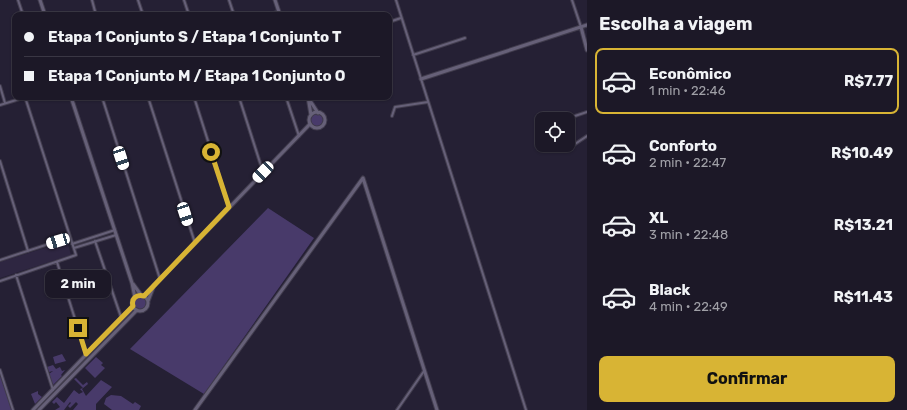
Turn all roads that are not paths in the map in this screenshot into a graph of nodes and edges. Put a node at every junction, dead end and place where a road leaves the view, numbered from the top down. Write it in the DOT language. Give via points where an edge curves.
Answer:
graph roads {
  1 [pos="18,0"];
  2 [pos="40,0"];
  3 [pos="92,0"];
  4 [pos="138,0"];
  5 [pos="184,0"];
  6 [pos="229,0"];
  7 [pos="275,0"];
  8 [pos="396,0"];
  9 [pos="572,0"];
  10 [pos="22,12"];
  11 [pos="44,12"];
  12 [pos="95,12"];
  13 [pos="142,12"];
  14 [pos="188,12"];
  15 [pos="233,12"];
  16 [pos="279,12"];
  17 [pos="401,18"];
  18 [pos="392,21"];
  19 [pos="587,25"];
  20 [pos="581,27"];
  21 [pos="465,38"];
  22 [pos="587,50"];
  23 [pos="413,55"];
  24 [pos="421,79"];
  25 [pos="0,86"];
  26 [pos="16,100"];
  27 [pos="26,100"];
  28 [pos="72,100"];
  29 [pos="103,100"];
  30 [pos="149,100"];
  31 [pos="195,100"];
  32 [pos="240,100"];
  33 [pos="287,100"];
  34 [pos="308,100"];
  35 [pos="310,100"];
  36 [pos="428,102"];
  37 [pos="6,103"];
  38 [pos="0,105"];
  39 [pos="318,112"];
  40 [pos="587,112"];
  41 [pos="311,115"];
  42 [pos="392,116"];
  43 [pos="575,116"];
  44 [pos="310,124"];
  45 [pos="299,136"];
  46 [pos="587,136"];
  47 [pos="575,144"];
  48 [pos="0,161"];
  49 [pos="263,172"];
  50 [pos="229,207"];
  51 [pos="115,230"];
  52 [pos="116,235"];
  53 [pos="70,237"];
  54 [pos="95,241"];
  55 [pos="72,244"];
  56 [pos="195,244"];
  57 [pos="74,248"];
  58 [pos="28,251"];
  59 [pos="0,260"];
  60 [pos="57,262"];
  61 [pos="16,275"];
  62 [pos="160,279"];
  63 [pos="0,281"];
  64 [pos="132,283"];
  65 [pos="154,286"];
  66 [pos="143,296"];
  67 [pos="135,298"];
  68 [pos="148,301"];
  69 [pos="133,306"];
  70 [pos="137,310"];
  71 [pos="122,319"];
  72 [pos="88,353"];
  73 [pos="93,355"];
  74 [pos="0,370"];
  75 [pos="424,371"];
  76 [pos="54,388"];
  77 [pos="58,390"];
  78 [pos="13,410"];
  79 [pos="33,410"];
  80 [pos="39,410"];
  81 [pos="195,410"];
  82 [pos="397,410"];
  83 [pos="437,410"];
  84 [pos="526,410"];
  1 -- 10 [label="street"];
  2 -- 11 [label="street"];
  3 -- 12 [label="street"];
  4 -- 13 [label="street"];
  5 -- 14 [label="street"];
  6 -- 15 [label="street"];
  7 -- 16 [label="street"];
  8 -- 17 [label="street"];
  9 -- 20 [label="street"];
  17 -- 18 [label="street"];
  17 -- 23 [label="street"];
  19 -- 20 [label="street"];
  20 -- 22 [label="street"];
  20 -- 24 [label="street"];
  21 -- 23 [label="street"];
  23 -- 24 [label="street"];
  24 -- 36 [label="street"];
  25 -- 37 [label="street"];
  26 -- 37 [label="street"];
  27 -- 53 [label="street"];
  28 -- 51 [label="street"];
  29 -- 62 [label="street"];
  30 -- 56 [label="street"];
  31 -- 50 [label="street"];
  32 -- 49 [label="street"];
  33 -- 45 [label="street"];
  34 -- 41 [label="street"];
  35 -- 39 [label="street"];
  36 -- 42 [label="street" via="396,107"];
  36 -- 84 [label="street"];
  37 -- 38 [label="street"];
  39 -- 41 [label="street"];
  39 -- 44 [label="street" via="324,116 324,124 316,128"];
  40 -- 43 [label="street"];
  41 -- 44 [label="street"];
  44 -- 45 [label="street"];
  45 -- 49 [label="street"];
  46 -- 47 [label="street"];
  48 -- 58 [label="street"];
  49 -- 50 [label="street"];
  50 -- 56 [label="street"];
  51 -- 52 [label="street"];
  51 -- 55 [label="street"];
  52 -- 54 [label="street"];
  52 -- 64 [label="street"];
  53 -- 55 [label="street"];
  53 -- 58 [label="street"];
  54 -- 57 [label="street"];
  54 -- 71 [label="street"];
  55 -- 57 [label="street"];
  56 -- 62 [label="street"];
  57 -- 60 [label="street" via="76,256"];
  58 -- 59 [label="street"];
  60 -- 61 [label="street"];
  60 -- 72 [label="street"];
  61 -- 63 [label="street"];
  61 -- 76 [label="street"];
  62 -- 65 [label="street"];
  64 -- 66 [label="street"];
  64 -- 67 [label="street"];
  65 -- 66 [label="street"];
  65 -- 68 [label="street"];
  66 -- 67 [label="street"];
  66 -- 68 [label="street"];
  67 -- 69 [label="street"];
  68 -- 70 [label="street" via="146,308"];
  69 -- 70 [label="street"];
  69 -- 71 [label="street"];
  70 -- 73 [label="street"];
  71 -- 72 [label="street"];
  72 -- 73 [label="street"];
  72 -- 76 [label="street"];
  73 -- 77 [label="street"];
  74 -- 78 [label="street"];
  75 -- 81 [label="street" via="363,178"];
  75 -- 82 [label="street"];
  75 -- 83 [label="street"];
  76 -- 77 [label="street"];
  76 -- 79 [label="street"];
  77 -- 80 [label="street"];
}
